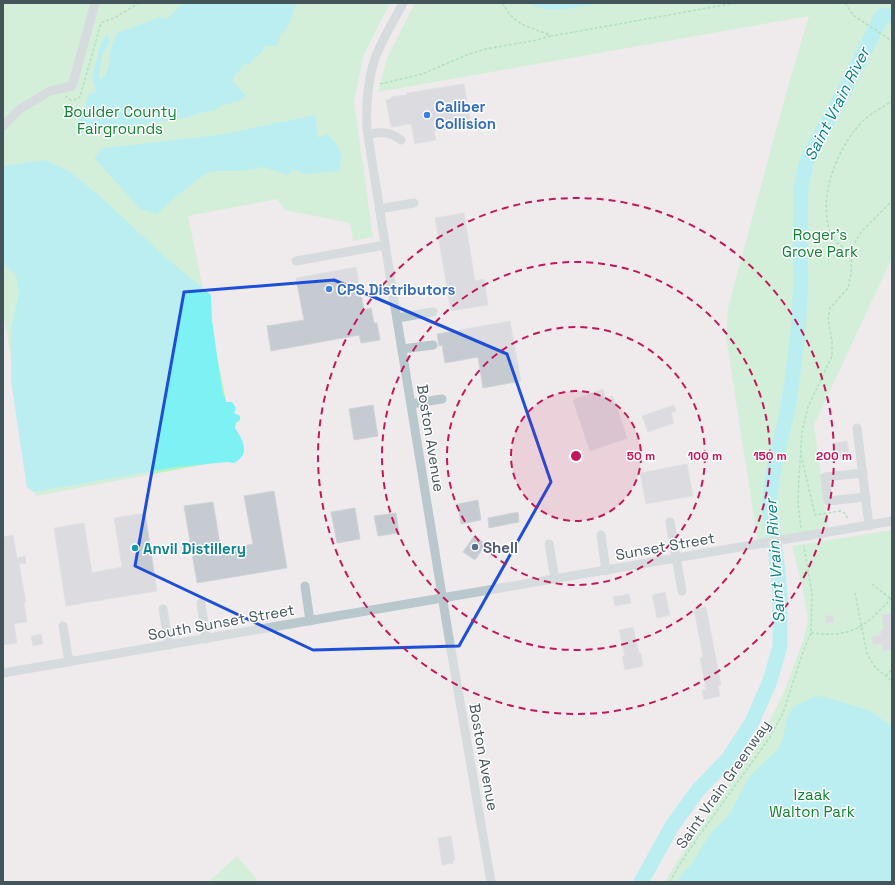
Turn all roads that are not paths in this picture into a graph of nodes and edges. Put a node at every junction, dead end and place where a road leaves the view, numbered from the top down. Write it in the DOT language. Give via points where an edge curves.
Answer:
graph roads {
  1 [pos="95,3"];
  2 [pos="403,3"];
  3 [pos="3,126"];
  4 [pos="368,134"];
  5 [pos="402,140"];
  6 [pos="414,203"];
  7 [pos="380,209"];
  8 [pos="385,245"];
  9 [pos="296,260"];
  10 [pos="433,312"];
  11 [pos="397,318"];
  12 [pos="433,345"];
  13 [pos="402,349"];
  14 [pos="442,400"];
  15 [pos="411,404"];
  16 [pos="857,428"];
  17 [pos="863,473"];
  18 [pos="866,497"];
  19 [pos="892,521"];
  20 [pos="670,522"];
  21 [pos="869,526"];
  22 [pos="601,535"];
  23 [pos="549,544"];
  24 [pos="676,558"];
  25 [pos="606,570"];
  26 [pos="555,579"];
  27 [pos="305,586"];
  28 [pos="682,591"];
  29 [pos="443,598"];
  30 [pos="201,603"];
  31 [pos="163,609"];
  32 [pos="310,621"];
  33 [pos="63,626"];
  34 [pos="206,639"];
  35 [pos="169,645"];
  36 [pos="69,662"];
  37 [pos="3,674"];
  38 [pos="491,882"];
  1 -- 3 [label="street" via="72,86 50,91 20,109"];
  2 -- 4 [label="street, Boston Avenue" via="373,63 366,108"];
  4 -- 5 [label="street" via="393,134"];
  4 -- 7 [label="street, Boston Avenue"];
  6 -- 7 [label="street"];
  7 -- 8 [label="street, Boston Avenue"];
  8 -- 9 [label="street"];
  8 -- 11 [label="street, Boston Avenue"];
  10 -- 11 [label="street"];
  11 -- 13 [label="street, Boston Avenue"];
  12 -- 13 [label="street"];
  13 -- 15 [label="street, Boston Avenue"];
  14 -- 15 [label="street"];
  15 -- 29 [label="street, Boston Avenue"];
  16 -- 17 [label="street"];
  17 -- 18 [label="street"];
  17 -- 18 [label="street" via="825,477 828,501"];
  18 -- 21 [label="street"];
  19 -- 21 [label="street, Sunset Street"];
  20 -- 24 [label="street"];
  21 -- 24 [label="street, Sunset Street, bridge"];
  22 -- 25 [label="street"];
  23 -- 26 [label="street"];
  24 -- 25 [label="street, Sunset Street"];
  24 -- 28 [label="street"];
  25 -- 26 [label="street, Sunset Street"];
  26 -- 29 [label="street, Sunset Street"];
  27 -- 32 [label="street"];
  29 -- 32 [label="street, South Sunset Street"];
  29 -- 38 [label="street, Boston Avenue"];
  30 -- 34 [label="street"];
  31 -- 35 [label="street"];
  32 -- 34 [label="street, South Sunset Street"];
  33 -- 36 [label="street"];
  34 -- 35 [label="street, South Sunset Street"];
  35 -- 36 [label="street, South Sunset Street"];
  36 -- 37 [label="street, South Sunset Street"];
}
